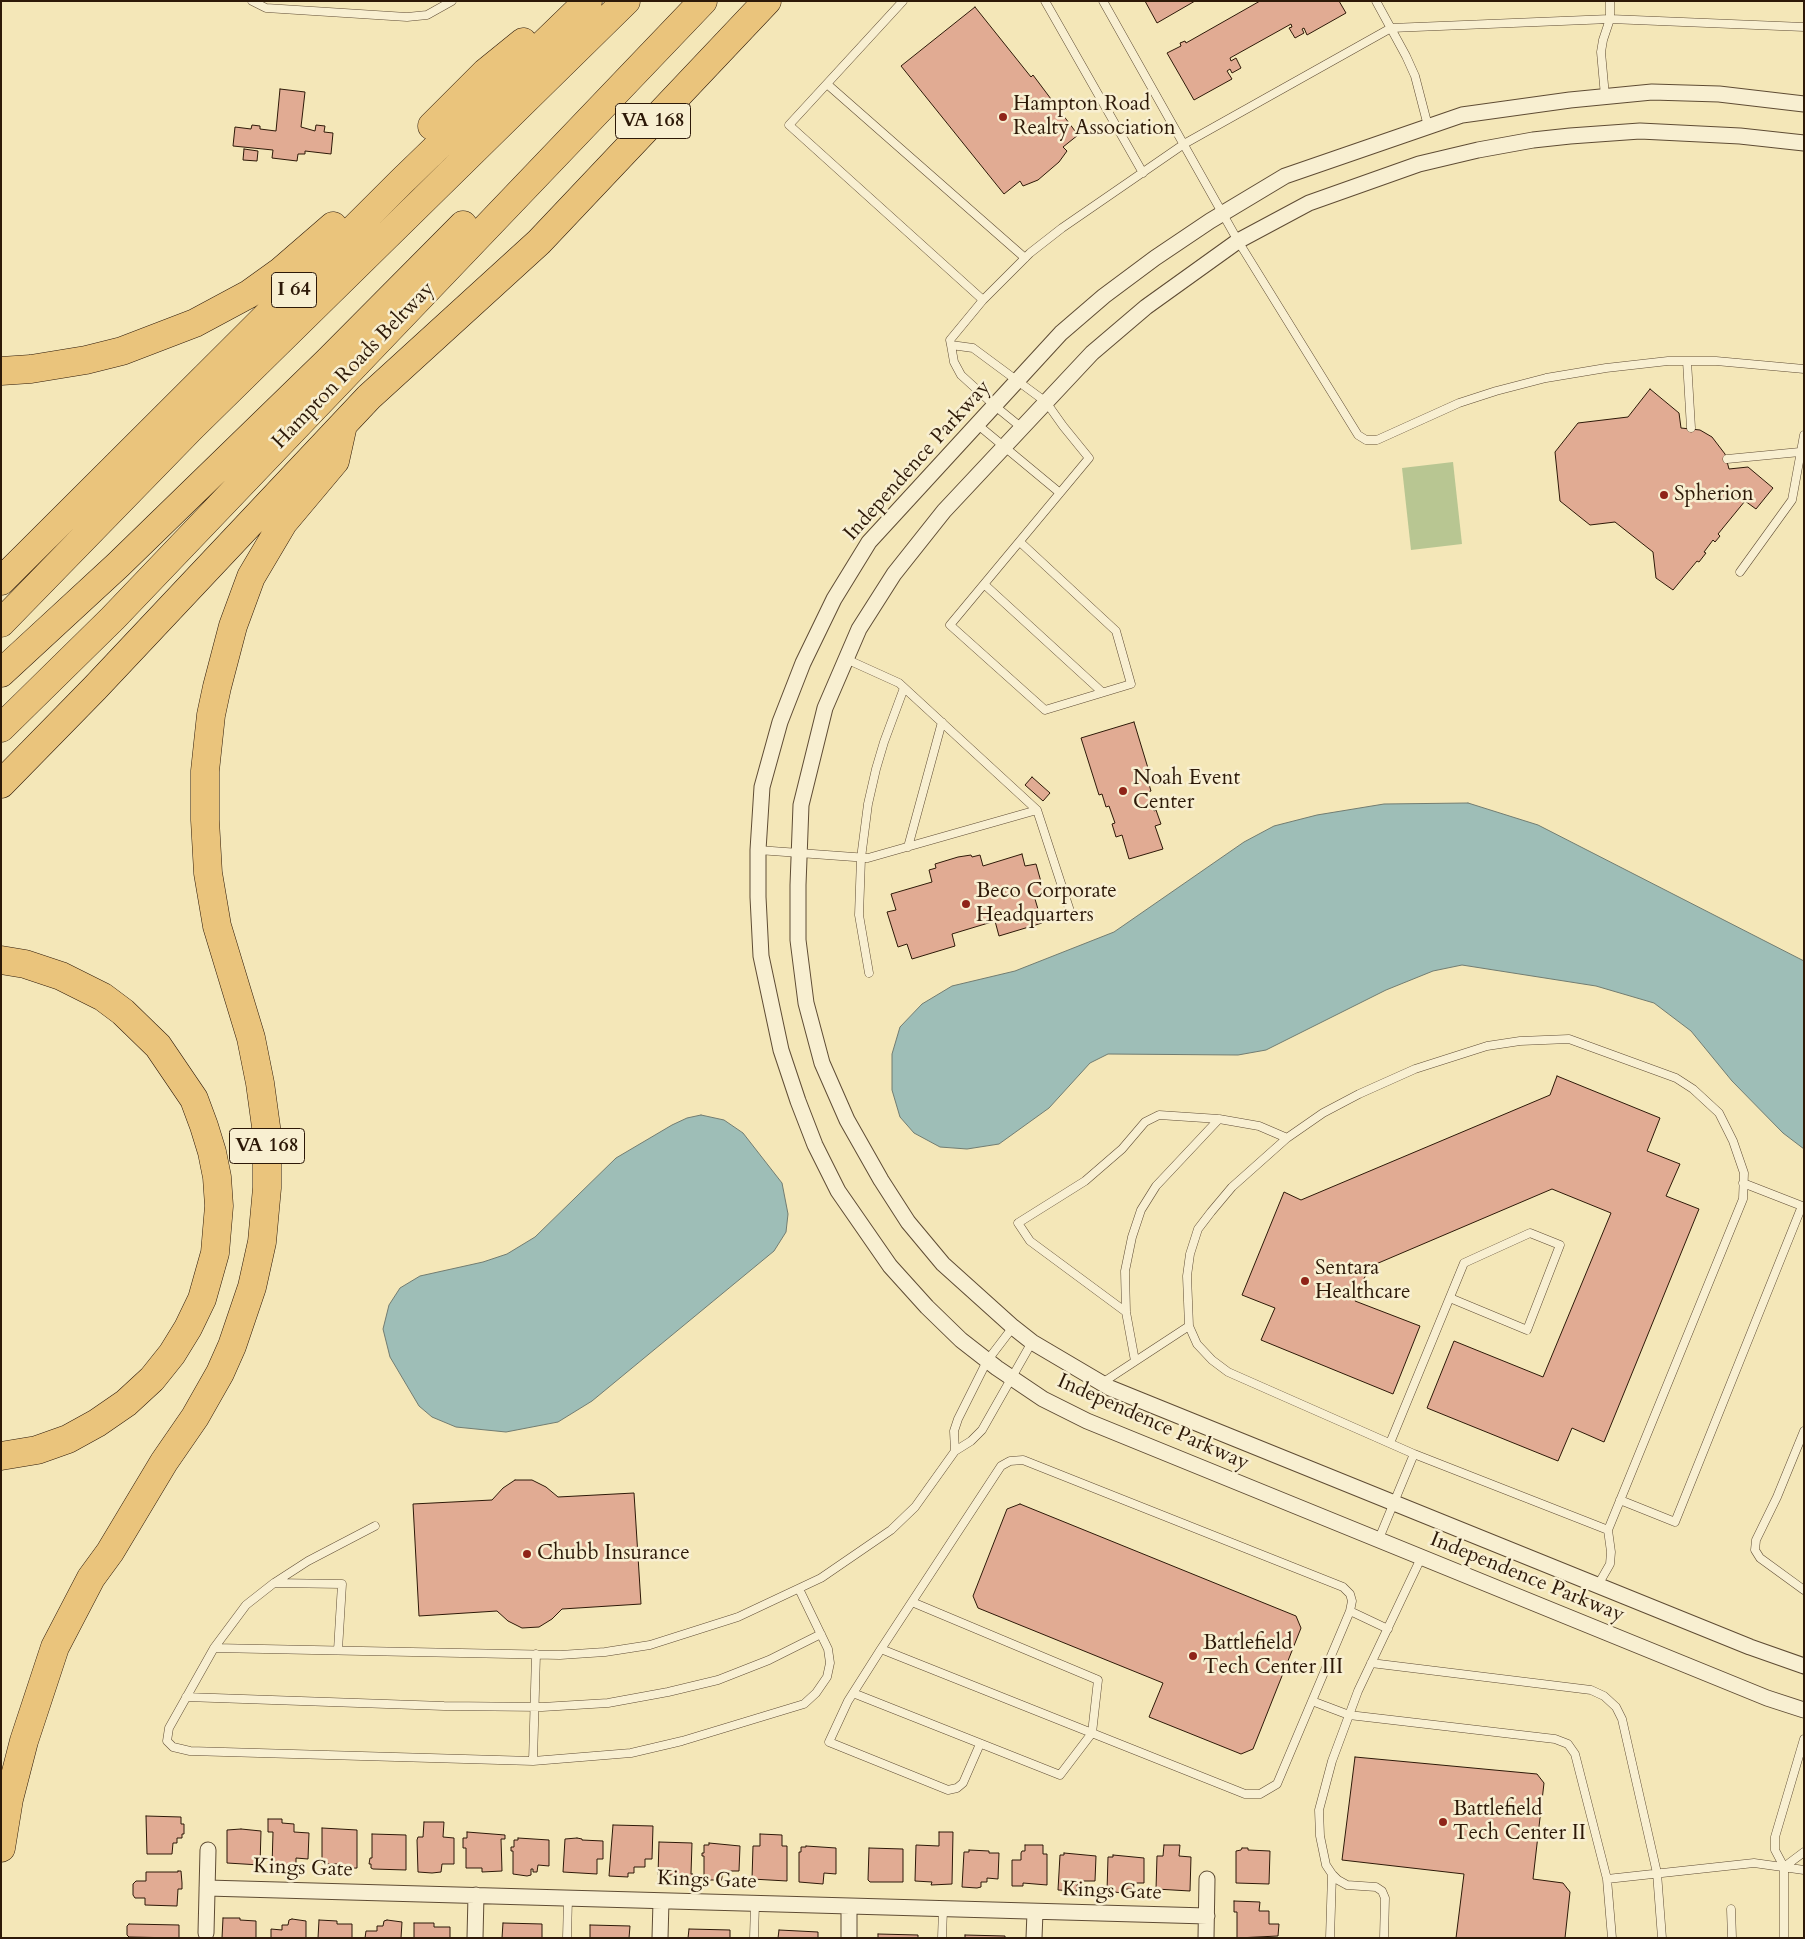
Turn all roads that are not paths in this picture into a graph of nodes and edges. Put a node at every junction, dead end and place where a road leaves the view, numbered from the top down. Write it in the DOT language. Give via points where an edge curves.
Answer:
graph roads {
  1 [pos="252,1"];
  2 [pos="452,1"];
  3 [pos="572,1"];
  4 [pos="588,1"];
  5 [pos="626,1"];
  6 [pos="685,1"];
  7 [pos="703,1"];
  8 [pos="768,1"];
  9 [pos="903,1"];
  10 [pos="1046,1"];
  11 [pos="1103,1"];
  12 [pos="1376,1"];
  13 [pos="1610,1"];
  14 [pos="1610,19"];
  15 [pos="1804,27"];
  16 [pos="1391,28"];
  17 [pos="827,84"];
  18 [pos="1605,96"];
  19 [pos="1804,104"];
  20 [pos="1428,126"];
  21 [pos="1804,143"];
  22 [pos="1184,144"];
  23 [pos="1142,173"];
  24 [pos="1224,213"];
  25 [pos="1238,241"];
  26 [pos="1025,258"];
  27 [pos="982,300"];
  28 [pos="951,345"];
  29 [pos="1687,361"];
  30 [pos="1804,369"];
  31 [pos="1,371"];
  32 [pos="1018,381"];
  33 [pos="1046,402"];
  34 [pos="995,406"];
  35 [pos="343,425"];
  36 [pos="978,425"];
  37 [pos="1022,428"];
  38 [pos="1691,428"];
  39 [pos="1804,435"];
  40 [pos="1004,447"];
  41 [pos="1800,452"];
  42 [pos="1727,459"];
  43 [pos="1060,494"];
  44 [pos="1020,542"];
  45 [pos="1740,572"];
  46 [pos="1,581"];
  47 [pos="985,584"];
  48 [pos="1,622"];
  49 [pos="846,659"];
  50 [pos="1,673"];
  51 [pos="904,688"];
  52 [pos="1102,692"];
  53 [pos="942,722"];
  54 [pos="1,728"];
  55 [pos="1,784"];
  56 [pos="1037,810"];
  57 [pos="908,847"];
  58 [pos="758,850"];
  59 [pos="799,854"];
  60 [pos="861,858"];
  61 [pos="1070,911"];
  62 [pos="1,960"];
  63 [pos="869,973"];
  64 [pos="1219,1119"];
  65 [pos="1287,1138"];
  66 [pos="1743,1183"];
  67 [pos="1450,1298"];
  68 [pos="1126,1312"];
  69 [pos="1189,1326"];
  70 [pos="1013,1327"];
  71 [pos="1032,1342"];
  72 [pos="987,1361"];
  73 [pos="1135,1361"];
  74 [pos="1011,1378"];
  75 [pos="1102,1383"];
  76 [pos="1804,1431"];
  77 [pos="1390,1443"];
  78 [pos="955,1451"];
  79 [pos="1414,1454"];
  80 [pos="1,1456"];
  81 [pos="1620,1500"];
  82 [pos="1394,1502"];
  83 [pos="376,1526"];
  84 [pos="1608,1530"];
  85 [pos="1378,1541"];
  86 [pos="1421,1558"];
  87 [pos="274,1583"];
  88 [pos="1598,1586"];
  89 [pos="799,1589"];
  90 [pos="1804,1590"];
  91 [pos="912,1602"];
  92 [pos="1350,1611"];
  93 [pos="1388,1629"];
  94 [pos="821,1634"];
  95 [pos="214,1648"];
  96 [pos="881,1649"];
  97 [pos="338,1650"];
  98 [pos="536,1654"];
  99 [pos="1371,1664"];
  100 [pos="1804,1666"];
  101 [pos="853,1693"];
  102 [pos="186,1697"];
  103 [pos="1312,1701"];
  104 [pos="535,1707"];
  105 [pos="1804,1710"];
  106 [pos="1349,1715"];
  107 [pos="1092,1733"];
  108 [pos="1804,1738"];
  109 [pos="980,1744"];
  110 [pos="533,1761"];
  111 [pos="1,1848"];
  112 [pos="208,1850"];
  113 [pos="1804,1852"];
  114 [pos="1784,1867"];
  115 [pos="1804,1870"];
  116 [pos="1332,1874"];
  117 [pos="1657,1874"];
  118 [pos="1207,1879"];
  119 [pos="1607,1879"];
  120 [pos="207,1888"];
  121 [pos="476,1895"];
  122 [pos="568,1898"];
  123 [pos="661,1901"];
  124 [pos="756,1903"];
  125 [pos="849,1906"];
  126 [pos="943,1909"];
  127 [pos="1731,1909"];
  128 [pos="1035,1912"];
  129 [pos="1207,1916"];
  130 [pos="206,1933"];
  131 [pos="475,1938"];
  132 [pos="567,1938"];
  133 [pos="660,1938"];
  134 [pos="754,1938"];
  135 [pos="849,1938"];
  136 [pos="942,1938"];
  137 [pos="1034,1938"];
  138 [pos="1206,1938"];
  139 [pos="1330,1938"];
  140 [pos="1384,1938"];
  141 [pos="1612,1938"];
  142 [pos="1662,1938"];
  143 [pos="1732,1938"];
  144 [pos="1784,1938"];
  1 -- 2 [label="lane" via="266,8 407,17 427,15"];
  3 -- 31 [label="highway" via="486,72 320,238 281,272 249,294 195,323 122,351 40,368"];
  4 -- 46 [label="highway, I 64" via="401,182"];
  5 -- 48 [label="highway" via="192,427"];
  6 -- 50 [label="highway" via="328,361"];
  7 -- 54 [label="highway, Hampton Roads Beltway" via="113,618"];
  8 -- 35 [label="highway, VA 168" via="539,242 369,397"];
  9 -- 17 [label="lane"];
  10 -- 23 [label="lane"];
  11 -- 22 [label="lane"];
  12 -- 16 [label="lane"];
  13 -- 14 [label="lane"];
  14 -- 15 [label="lane"];
  14 -- 16 [label="lane"];
  14 -- 18 [label="lane" via="1601,52"];
  16 -- 20 [label="lane" via="1415,76"];
  16 -- 22 [label="lane"];
  17 -- 26 [label="lane"];
  17 -- 27 [label="lane" via="789,125"];
  18 -- 19 [label="street, Independence Parkway" via="1652,92 1719,94"];
  18 -- 20 [label="street, Independence Parkway" via="1462,115"];
  20 -- 24 [label="street, Independence Parkway" via="1286,176"];
  21 -- 25 [label="street, Independence Parkway" via="1640,131 1533,140 1419,164 1363,183 1309,203"];
  22 -- 23 [label="lane"];
  22 -- 24 [label="lane"];
  23 -- 26 [label="lane" via="1062,228"];
  24 -- 25 [label="lane"];
  24 -- 32 [label="street, Independence Parkway" via="1104,296 1061,333"];
  25 -- 29 [label="lane" via="1358,435 1366,440 1376,440 1459,403 1546,378 1615,367"];
  25 -- 33 [label="street, Independence Parkway" via="1146,307 1092,353"];
  26 -- 27 [label="lane"];
  27 -- 28 [label="lane" via="950,340"];
  28 -- 32 [label="lane" via="973,348"];
  28 -- 34 [label="lane" via="954,362 961,375"];
  29 -- 30 [label="lane"];
  29 -- 38 [label="lane"];
  32 -- 33 [label="lane"];
  32 -- 34 [label="street, Independence Parkway"];
  33 -- 37 [label="street, Independence Parkway"];
  33 -- 43 [label="lane" via="1089,458"];
  34 -- 36 [label="street, Independence Parkway"];
  34 -- 37 [label="lane"];
  35 -- 55 [label="highway"];
  35 -- 111 [label="highway, VA 168" via="335,460 283,523 252,577 233,626 217,687 205,771 205,829 212,900 252,1038 267,1134 262,1242 252,1287 220,1373 91,1578 55,1647 22,1749"];
  36 -- 40 [label="lane"];
  36 -- 58 [label="street, Independence Parkway" via="869,542 834,599 803,662 780,722 762,786"];
  37 -- 40 [label="street, Independence Parkway"];
  39 -- 41 [label="lane"];
  40 -- 43 [label="lane"];
  40 -- 49 [label="street, Independence Parkway" via="944,511 894,574 859,629"];
  41 -- 42 [label="lane"];
  41 -- 45 [label="lane" via="1792,500"];
  43 -- 44 [label="lane"];
  44 -- 47 [label="lane"];
  44 -- 52 [label="lane" via="1116,631 1131,684"];
  47 -- 52 [label="lane"];
  47 -- 52 [label="lane" via="950,625 1045,710"];
  49 -- 51 [label="lane"];
  49 -- 59 [label="street, Independence Parkway" via="825,708 801,805"];
  51 -- 53 [label="lane"];
  51 -- 60 [label="lane" via="876,769"];
  53 -- 56 [label="lane"];
  53 -- 57 [label="lane"];
  56 -- 57 [label="lane"];
  56 -- 61 [label="lane"];
  57 -- 60 [label="lane"];
  58 -- 59 [label="lane"];
  58 -- 72 [label="street, Independence Parkway" via="761,956 781,1050 815,1145 838,1191 890,1266 927,1307"];
  59 -- 60 [label="lane"];
  59 -- 70 [label="street, Independence Parkway" via="798,940 806,1003 822,1063 847,1120 908,1222 943,1264"];
  60 -- 63 [label="lane" via="859,915"];
  62 -- 80 [label="highway" via="61,976 103,997 158,1046 194,1099 214,1160 219,1206 215,1253 202,1299 172,1354 152,1379 126,1403 68,1439 37,1450"];
  64 -- 65 [label="lane" via="1259,1126"];
  64 -- 68 [label="lane" via="1156,1186 1141,1210 1125,1271"];
  64 -- 68 [label="lane" via="1159,1115 1151,1118 1085,1181 1018,1223 1030,1241"];
  65 -- 66 [label="lane" via="1323,1113 1415,1068 1486,1046 1569,1039 1676,1078 1693,1089 1719,1113 1744,1172"];
  65 -- 69 [label="lane" via="1232,1187 1198,1229 1187,1276"];
  66 -- 81 [label="lane" via="1743,1199"];
  66 -- 81 [label="lane" via="1802,1206 1675,1522"];
  67 -- 67 [label="lane" via="1464,1263 1530,1233 1560,1244 1527,1330"];
  67 -- 77 [label="lane"];
  68 -- 73 [label="lane"];
  69 -- 73 [label="lane"];
  69 -- 77 [label="lane" via="1197,1344 1228,1372"];
  70 -- 71 [label="street, Independence Parkway"];
  70 -- 72 [label="lane"];
  71 -- 74 [label="lane"];
  71 -- 75 [label="street, Independence Parkway"];
  72 -- 74 [label="street, Independence Parkway"];
  72 -- 78 [label="lane" via="958,1419 954,1431"];
  73 -- 75 [label="lane"];
  74 -- 78 [label="lane" via="982,1430"];
  74 -- 85 [label="street, Independence Parkway" via="1087,1422"];
  75 -- 82 [label="street, Independence Parkway"];
  76 -- 90 [label="lane" via="1756,1540 1760,1558"];
  77 -- 79 [label="lane"];
  78 -- 89 [label="lane" via="916,1508 891,1530 821,1578"];
  79 -- 82 [label="lane"];
  79 -- 84 [label="lane"];
  81 -- 84 [label="lane"];
  82 -- 85 [label="lane"];
  82 -- 88 [label="street, Independence Parkway"];
  83 -- 87 [label="lane" via="308,1561"];
  84 -- 88 [label="lane" via="1610,1564"];
  85 -- 86 [label="street, Independence Parkway"];
  86 -- 93 [label="lane"];
  86 -- 105 [label="street, Independence Parkway"];
  87 -- 95 [label="lane" via="246,1605"];
  87 -- 97 [label="lane" via="342,1584"];
  88 -- 100 [label="street, Independence Parkway"];
  89 -- 94 [label="lane"];
  89 -- 98 [label="lane" via="738,1617 650,1645 605,1652"];
  91 -- 92 [label="lane" via="1001,1466 1010,1460 1023,1460 1343,1587 1350,1594"];
  91 -- 96 [label="lane"];
  91 -- 107 [label="lane" via="1098,1680"];
  92 -- 93 [label="lane"];
  92 -- 103 [label="lane"];
  93 -- 99 [label="lane"];
  94 -- 104 [label="lane" via="769,1660 710,1682 608,1703"];
  94 -- 110 [label="lane" via="828,1649 830,1664 827,1677 804,1704 631,1753"];
  95 -- 97 [label="lane"];
  95 -- 102 [label="lane"];
  96 -- 101 [label="lane"];
  96 -- 107 [label="lane"];
  97 -- 98 [label="lane"];
  98 -- 104 [label="lane"];
  99 -- 106 [label="lane"];
  99 -- 117 [label="lane" via="1591,1690 1604,1696 1616,1707 1622,1719"];
  101 -- 109 [label="lane"];
  101 -- 109 [label="lane" via="829,1742 930,1783 948,1790 963,1783"];
  102 -- 104 [label="lane"];
  102 -- 110 [label="lane" via="169,1728 167,1741 173,1747 190,1751"];
  103 -- 106 [label="lane"];
  103 -- 107 [label="lane" via="1277,1784 1260,1794 1245,1794"];
  104 -- 110 [label="lane"];
  106 -- 116 [label="lane" via="1332,1760 1319,1810 1320,1836 1326,1864"];
  106 -- 119 [label="lane" via="1555,1739 1568,1744 1575,1754"];
  107 -- 109 [label="lane" via="1060,1776"];
  108 -- 114 [label="lane" via="1775,1837 1775,1850"];
  112 -- 120 [label="street"];
  113 -- 114 [label="lane"];
  114 -- 115 [label="lane"];
  114 -- 117 [label="lane" via="1754,1863"];
  114 -- 144 [label="lane"];
  116 -- 139 [label="lane"];
  116 -- 140 [label="lane" via="1347,1884 1376,1887 1382,1891 1385,1898"];
  117 -- 119 [label="lane"];
  117 -- 142 [label="lane"];
  118 -- 129 [label="street"];
  119 -- 141 [label="lane"];
  120 -- 121 [label="street, Kings Gate"];
  120 -- 130 [label="street"];
  121 -- 122 [label="street, Kings Gate"];
  121 -- 131 [label="street"];
  122 -- 123 [label="street, Kings Gate"];
  122 -- 132 [label="lane"];
  123 -- 124 [label="street, Kings Gate"];
  123 -- 133 [label="street"];
  124 -- 125 [label="street, Kings Gate"];
  124 -- 134 [label="lane"];
  125 -- 126 [label="street, Kings Gate"];
  125 -- 135 [label="street"];
  126 -- 128 [label="street, Kings Gate"];
  126 -- 136 [label="lane"];
  127 -- 143 [label="lane"];
  128 -- 129 [label="street, Kings Gate"];
  128 -- 137 [label="street"];
  129 -- 138 [label="street"];
}
